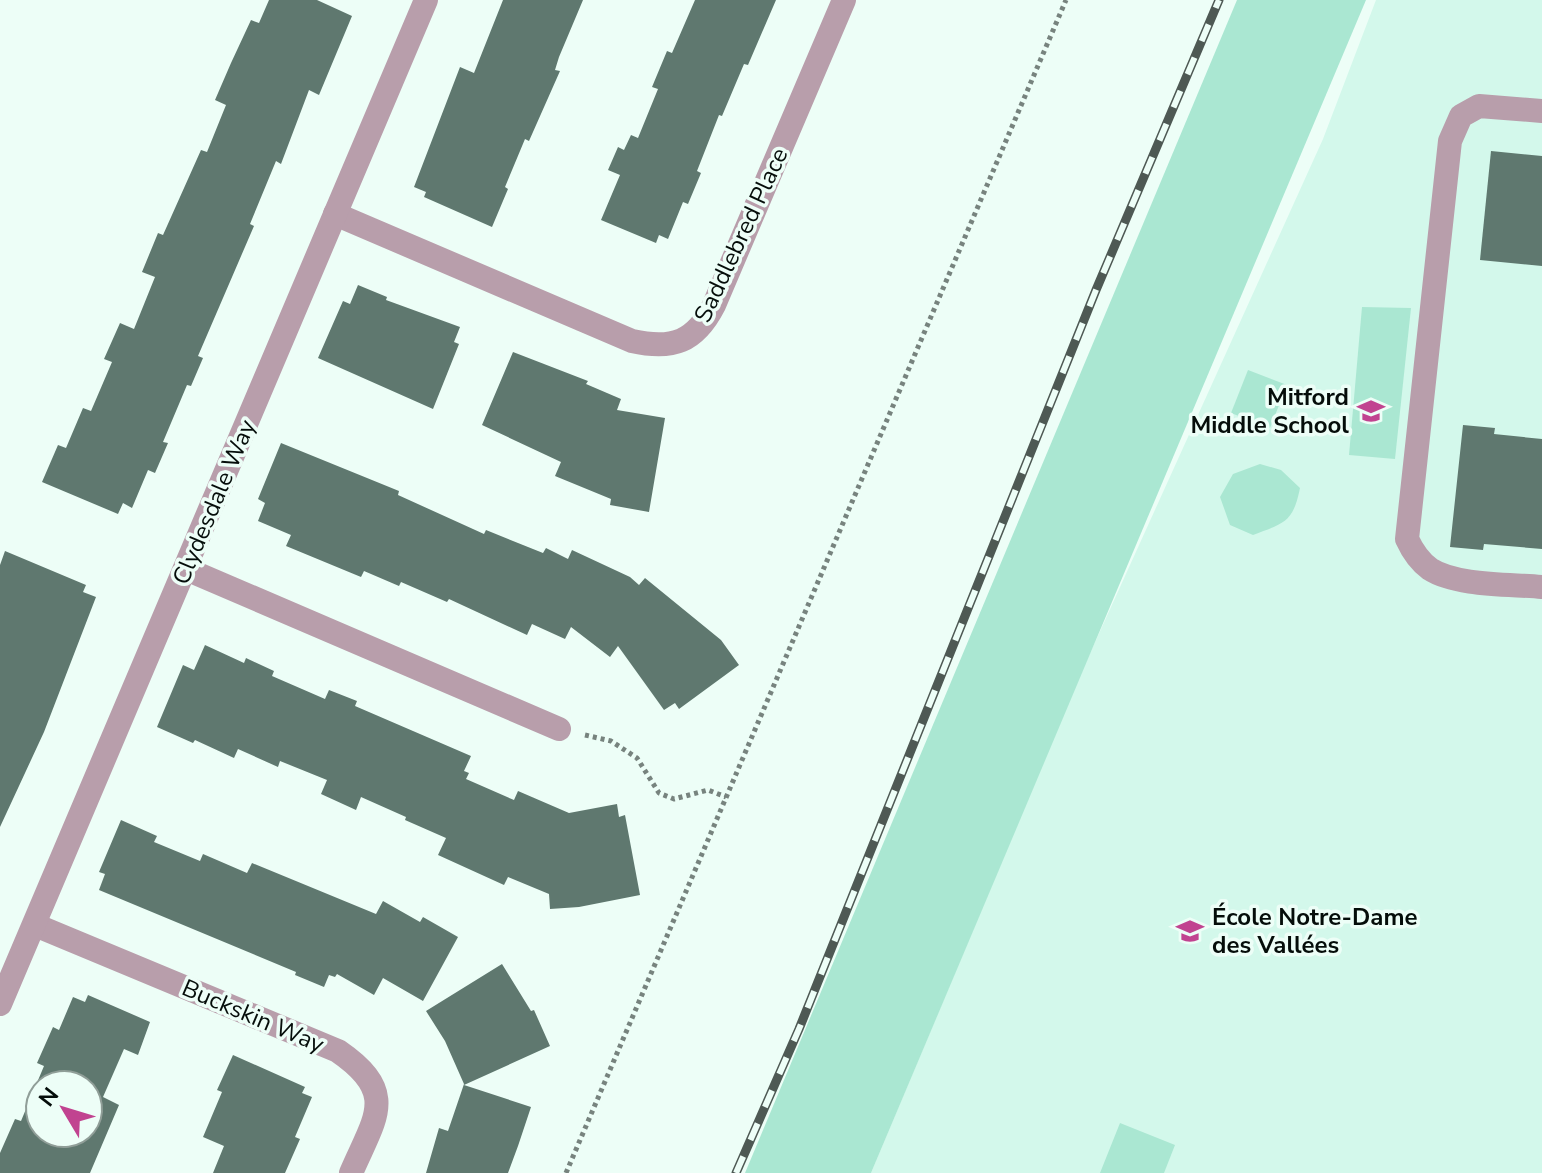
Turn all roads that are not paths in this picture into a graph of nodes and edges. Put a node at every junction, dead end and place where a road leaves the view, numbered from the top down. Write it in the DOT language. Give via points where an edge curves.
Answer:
graph roads {
  1 [pos="426,0"];
  2 [pos="844,0"];
  3 [pos="1542,111"];
  4 [pos="335,214"];
  5 [pos="186,569"];
  6 [pos="1542,587"];
  7 [pos="559,729"];
  8 [pos="35,925"];
  9 [pos="0,1004"];
  10 [pos="351,1173"];
  1 -- 4 [label="street, Clydesdale Way"];
  2 -- 4 [label="street, Saddlebred Place" via="714,305 705,323 677,343 632,341"];
  3 -- 6 [label="street" via="1479,106 1461,116 1450,141 1407,539 1430,569 1457,579"];
  4 -- 5 [label="street, Clydesdale Way"];
  5 -- 7 [label="street"];
  5 -- 8 [label="street, Clydesdale Way"];
  8 -- 9 [label="street, Clydesdale Way"];
  8 -- 10 [label="street, Buckskin Way" via="354,1062 368,1074 378,1109"];
}
